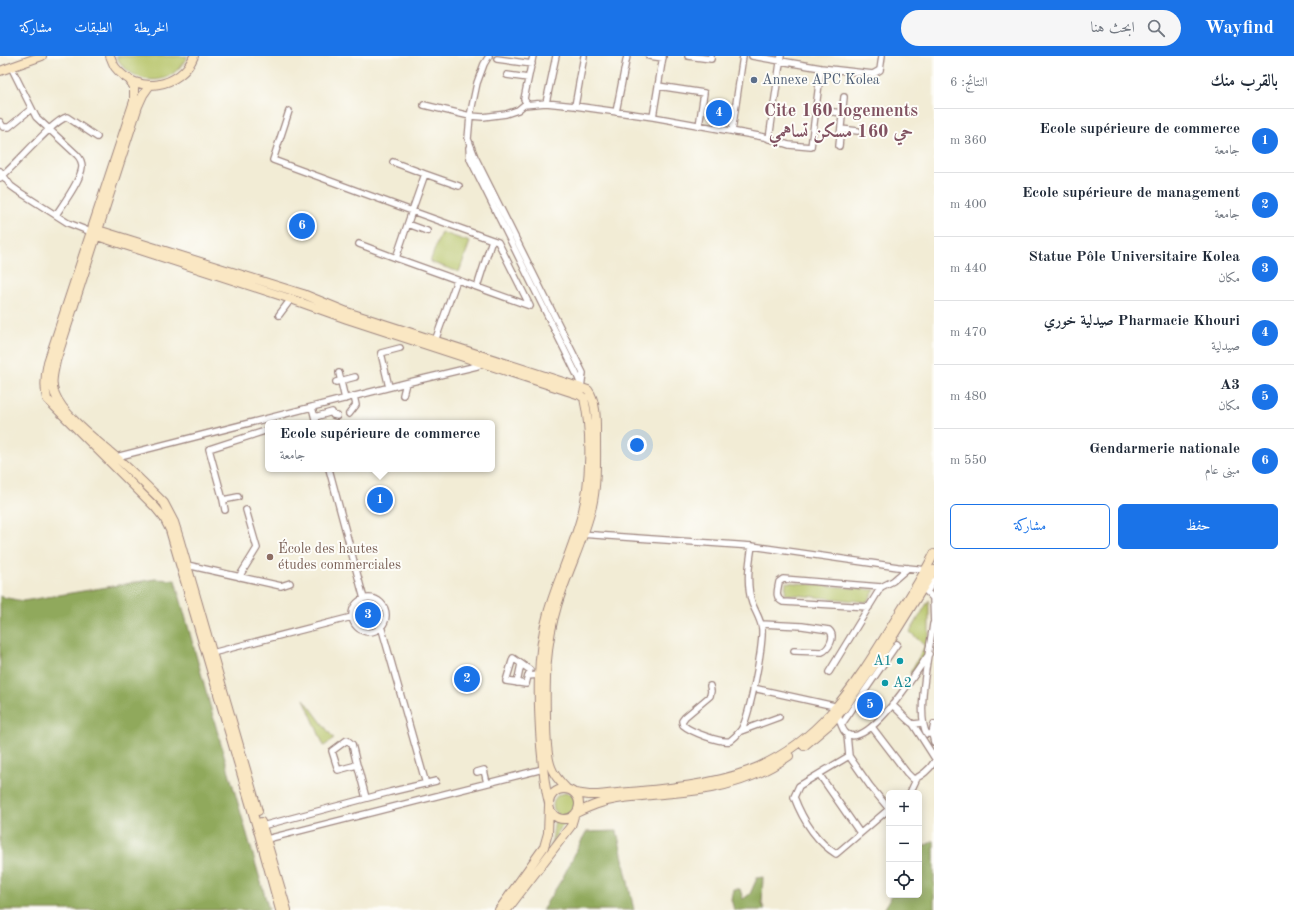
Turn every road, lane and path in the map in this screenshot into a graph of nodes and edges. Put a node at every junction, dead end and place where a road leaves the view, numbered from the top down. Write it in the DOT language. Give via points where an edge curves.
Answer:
graph roads {
  1 [pos="25,56"];
  2 [pos="42,56"];
  3 [pos="110,56"];
  4 [pos="194,56"];
  5 [pos="489,56"];
  6 [pos="533,56"];
  7 [pos="556,56"];
  8 [pos="584,56"];
  9 [pos="627,56"];
  10 [pos="649,56"];
  11 [pos="688,56"];
  12 [pos="711,56"];
  13 [pos="743,56"];
  14 [pos="752,56"];
  15 [pos="882,56"];
  16 [pos="663,57"];
  17 [pos="497,59"];
  18 [pos="781,59"];
  19 [pos="532,64"];
  20 [pos="0,66"];
  21 [pos="11,67"];
  22 [pos="821,68"];
  23 [pos="0,71"];
  24 [pos="507,75"];
  25 [pos="528,78"];
  26 [pos="129,79"];
  27 [pos="150,85"];
  28 [pos="658,86"];
  29 [pos="844,97"];
  30 [pos="546,103"];
  31 [pos="527,104"];
  32 [pos="424,105"];
  33 [pos="575,106"];
  34 [pos="31,110"];
  35 [pos="815,110"];
  36 [pos="289,111"];
  37 [pos="616,112"];
  38 [pos="843,113"];
  39 [pos="470,116"];
  40 [pos="653,117"];
  41 [pos="0,122"];
  42 [pos="699,126"];
  43 [pos="49,130"];
  44 [pos="841,130"];
  45 [pos="732,131"];
  46 [pos="858,131"];
  47 [pos="98,137"];
  48 [pos="769,139"];
  49 [pos="839,146"];
  50 [pos="393,162"];
  51 [pos="425,174"];
  52 [pos="1,175"];
  53 [pos="459,186"];
  54 [pos="412,211"];
  55 [pos="56,216"];
  56 [pos="408,224"];
  57 [pos="427,231"];
  58 [pos="96,233"];
  59 [pos="492,240"];
  60 [pos="359,244"];
  61 [pos="396,258"];
  62 [pos="457,280"];
  63 [pos="477,287"];
  64 [pos="291,299"];
  65 [pos="279,315"];
  66 [pos="435,341"];
  67 [pos="400,348"];
  68 [pos="486,361"];
  69 [pos="339,373"];
  70 [pos="355,377"];
  71 [pos="339,381"];
  72 [pos="406,383"];
  73 [pos="389,387"];
  74 [pos="581,391"];
  75 [pos="403,395"];
  76 [pos="354,396"];
  77 [pos="345,399"];
  78 [pos="312,407"];
  79 [pos="349,414"];
  80 [pos="337,416"];
  81 [pos="270,420"];
  82 [pos="316,420"];
  83 [pos="265,421"];
  84 [pos="265,431"];
  85 [pos="116,457"];
  86 [pos="330,472"];
  87 [pos="238,497"];
  88 [pos="223,500"];
  89 [pos="225,510"];
  90 [pos="246,510"];
  91 [pos="579,534"];
  92 [pos="752,546"];
  93 [pos="934,554"];
  94 [pos="187,566"];
  95 [pos="908,568"];
  96 [pos="931,570"];
  97 [pos="240,577"];
  98 [pos="934,580"];
  99 [pos="290,583"];
  100 [pos="881,587"];
  101 [pos="925,590"];
  102 [pos="933,598"];
  103 [pos="364,599"];
  104 [pos="869,607"];
  105 [pos="352,617"];
  106 [pos="761,624"];
  107 [pos="381,626"];
  108 [pos="934,626"];
  109 [pos="897,644"];
  110 [pos="794,651"];
  111 [pos="212,653"];
  112 [pos="929,654"];
  113 [pos="521,664"];
  114 [pos="828,672"];
  115 [pos="540,675"];
  116 [pos="528,676"];
  117 [pos="517,683"];
  118 [pos="710,686"];
  119 [pos="753,688"];
  120 [pos="892,705"];
  121 [pos="841,707"];
  122 [pos="838,715"];
  123 [pos="779,717"];
  124 [pos="922,723"];
  125 [pos="842,724"];
  126 [pos="913,724"];
  127 [pos="934,724"];
  128 [pos="872,727"];
  129 [pos="741,731"];
  130 [pos="932,734"];
  131 [pos="847,735"];
  132 [pos="934,742"];
  133 [pos="849,756"];
  134 [pos="934,756"];
  135 [pos="934,762"];
  136 [pos="357,765"];
  137 [pos="543,769"];
  138 [pos="477,772"];
  139 [pos="819,774"];
  140 [pos="917,778"];
  141 [pos="436,781"];
  142 [pos="487,783"];
  143 [pos="426,784"];
  144 [pos="911,790"];
  145 [pos="571,791"];
  146 [pos="366,798"];
  147 [pos="549,805"];
  148 [pos="886,805"];
  149 [pos="886,811"];
  150 [pos="575,815"];
  151 [pos="261,830"];
  152 [pos="860,833"];
  153 [pos="267,839"];
  154 [pos="280,910"];
  155 [pos="287,910"];
  156 [pos="499,910"];
  157 [pos="507,910"];
  1 -- 20 [label="main road"];
  2 -- 21 [label="main road"];
  3 -- 26 [label="main road" via="116,67"];
  4 -- 27 [label="main road" via="189,66 178,77 165,83"];
  5 -- 39 [label="street" via="477,82"];
  6 -- 19 [label="street"];
  7 -- 30 [label="street"];
  8 -- 33 [label="street"];
  9 -- 37 [label="street"];
  10 -- 16 [label="street"];
  11 -- 12 [label="street" via="711,59"];
  13 -- 45 [label="street"];
  14 -- 18 [label="street"];
  15 -- 22 [label="street" via="880,70 873,74"];
  16 -- 28 [label="street"];
  17 -- 19 [label="street"];
  18 -- 22 [label="street"];
  18 -- 48 [label="street"];
  19 -- 25 [label="street"];
  21 -- 23 [label="main road"];
  21 -- 34 [label="street"];
  22 -- 35 [label="street"];
  24 -- 25 [label="street"];
  25 -- 31 [label="street" via="524,99"];
  26 -- 27 [label="main road"];
  26 -- 58 [label="main road" via="135,97"];
  27 -- 58 [label="main road" via="140,100"];
  28 -- 40 [label="street"];
  28 -- 42 [label="street" via="704,93"];
  29 -- 38 [label="street"];
  30 -- 31 [label="street"];
  30 -- 33 [label="street"];
  31 -- 39 [label="street" via="506,114"];
  32 -- 39 [label="street"];
  33 -- 37 [label="street"];
  34 -- 41 [label="street" via="9,127 4,127"];
  34 -- 43 [label="street"];
  35 -- 38 [label="street"];
  35 -- 48 [label="street" via="811,147 789,145"];
  36 -- 54 [label="street" via="273,160"];
  37 -- 40 [label="street"];
  38 -- 44 [label="street"];
  39 -- 74 [label="street" via="468,139 473,158 583,373"];
  40 -- 42 [label="street"];
  42 -- 45 [label="street"];
  43 -- 47 [label="street" via="68,117"];
  43 -- 52 [label="street"];
  43 -- 55 [label="street" via="77,155 82,166 71,192"];
  44 -- 46 [label="street"];
  44 -- 49 [label="street"];
  45 -- 48 [label="street"];
  50 -- 51 [label="street"];
  51 -- 53 [label="street"];
  51 -- 54 [label="street"];
  52 -- 55 [label="street" via="12,186"];
  54 -- 56 [label="street"];
  54 -- 59 [label="street"];
  55 -- 58 [label="street"];
  56 -- 57 [label="street"];
  56 -- 61 [label="street"];
  58 -- 64 [label="main road"];
  58 -- 66 [label="main road" via="303,294 347,312"];
  58 -- 85 [label="main road" via="56,361 52,387 60,404 74,420"];
  58 -- 151 [label="main road" via="48,362 44,389 47,399 154,507 170,530"];
  59 -- 63 [label="street"];
  59 -- 63 [label="street" via="498,242 530,306"];
  60 -- 61 [label="street"];
  61 -- 62 [label="street"];
  62 -- 63 [label="street"];
  62 -- 66 [label="street" via="440,321"];
  64 -- 65 [label="street"];
  64 -- 68 [label="main road" via="347,319"];
  66 -- 68 [label="main road"];
  67 -- 73 [label="street" via="381,353"];
  68 -- 72 [label="street" via="477,366"];
  68 -- 74 [label="main road"];
  69 -- 71 [label="street"];
  70 -- 71 [label="street"];
  71 -- 77 [label="street"];
  72 -- 73 [label="street"];
  72 -- 75 [label="street"];
  73 -- 76 [label="street"];
  74 -- 91 [label="main road" via="586,406 589,436 588,486"];
  76 -- 77 [label="street"];
  76 -- 79 [label="street" via="356,405"];
  77 -- 78 [label="street"];
  78 -- 81 [label="street"];
  78 -- 82 [label="street"];
  80 -- 82 [label="street" via="332,412"];
  83 -- 85 [label="street"];
  84 -- 88 [label="street" via="209,449"];
  85 -- 94 [label="main road" via="169,511"];
  86 -- 103 [label="street"];
  87 -- 88 [label="street"];
  88 -- 89 [label="street"];
  90 -- 97 [label="street" via="257,548"];
  91 -- 92 [label="street"];
  91 -- 115 [label="main road" via="547,615"];
  91 -- 145 [label="main road" via="551,629 545,683 550,764 555,775"];
  92 -- 95 [label="street"];
  92 -- 106 [label="street" via="748,568 749,583 752,602"];
  93 -- 96 [label="main road"];
  94 -- 97 [label="street"];
  94 -- 111 [label="main road"];
  95 -- 96 [label="street"];
  95 -- 100 [label="street"];
  96 -- 101 [label="main road"];
  96 -- 121 [label="main road" via="877,648"];
  97 -- 99 [label="street" via="281,586"];
  98 -- 101 [label="street"];
  100 -- 104 [label="street"];
  100 -- 104 [label="street" via="783,580 779,582 776,595 782,602"];
  101 -- 102 [label="street"];
  101 -- 121 [label="main road" via="873,667"];
  102 -- 108 [label="street"];
  103 -- 105 [label="street" via="353,608"];
  103 -- 107 [label="street" via="378,601 384,608 385,618"];
  104 -- 114 [label="street"];
  105 -- 107 [label="street" via="356,626 364,631 373,631"];
  105 -- 111 [label="street"];
  106 -- 110 [label="street" via="802,626 831,631 831,641 824,652"];
  106 -- 119 [label="street" via="761,641"];
  107 -- 143 [label="street"];
  108 -- 112 [label="street"];
  109 -- 125 [label="street"];
  111 -- 151 [label="main road"];
  112 -- 120 [label="street"];
  112 -- 124 [label="street" via="922,697"];
  113 -- 116 [label="street" via="530,670"];
  113 -- 117 [label="street"];
  113 -- 117 [label="street" via="513,658 506,681"];
  115 -- 116 [label="street"];
  115 -- 137 [label="main road"];
  116 -- 117 [label="street" via="526,684"];
  118 -- 129 [label="street" via="710,696 685,717 683,725 726,742"];
  119 -- 121 [label="street"];
  119 -- 129 [label="street"];
  120 -- 126 [label="street"];
  120 -- 128 [label="street"];
  121 -- 122 [label="main road"];
  121 -- 145 [label="main road" via="780,756 747,771 712,781 663,788 593,795"];
  122 -- 125 [label="street"];
  122 -- 150 [label="main road" via="800,749 755,775 710,788 616,799"];
  123 -- 129 [label="street"];
  124 -- 126 [label="street"];
  124 -- 130 [label="street" via="927,734"];
  125 -- 131 [label="street"];
  126 -- 134 [label="street"];
  127 -- 130 [label="street"];
  128 -- 131 [label="street" via="853,736"];
  128 -- 140 [label="street" via="907,773 913,779"];
  130 -- 132 [label="street"];
  131 -- 133 [label="street"];
  133 -- 139 [label="street"];
  133 -- 148 [label="street"];
  135 -- 140 [label="street"];
  136 -- 136 [label="street" via="338,770 332,751 347,740 352,744"];
  136 -- 146 [label="street"];
  137 -- 142 [label="street"];
  137 -- 147 [label="main road"];
  138 -- 142 [label="street" via="484,770"];
  139 -- 152 [label="street"];
  139 -- 152 [label="street" via="799,786 794,797 799,811 815,835 836,854"];
  140 -- 144 [label="street"];
  141 -- 143 [label="street"];
  142 -- 153 [label="street"];
  143 -- 146 [label="street"];
  145 -- 147 [label="main road" via="557,791 550,798"];
  145 -- 150 [label="main road" via="580,803"];
  146 -- 151 [label="street"];
  147 -- 150 [label="main road" via="554,816 559,818"];
  147 -- 156 [label="main road" via="548,833 544,847"];
  149 -- 152 [label="street"];
  150 -- 157 [label="main road" via="571,826"];
  151 -- 153 [label="main road"];
  151 -- 154 [label="main road"];
  153 -- 155 [label="main road"];
}
